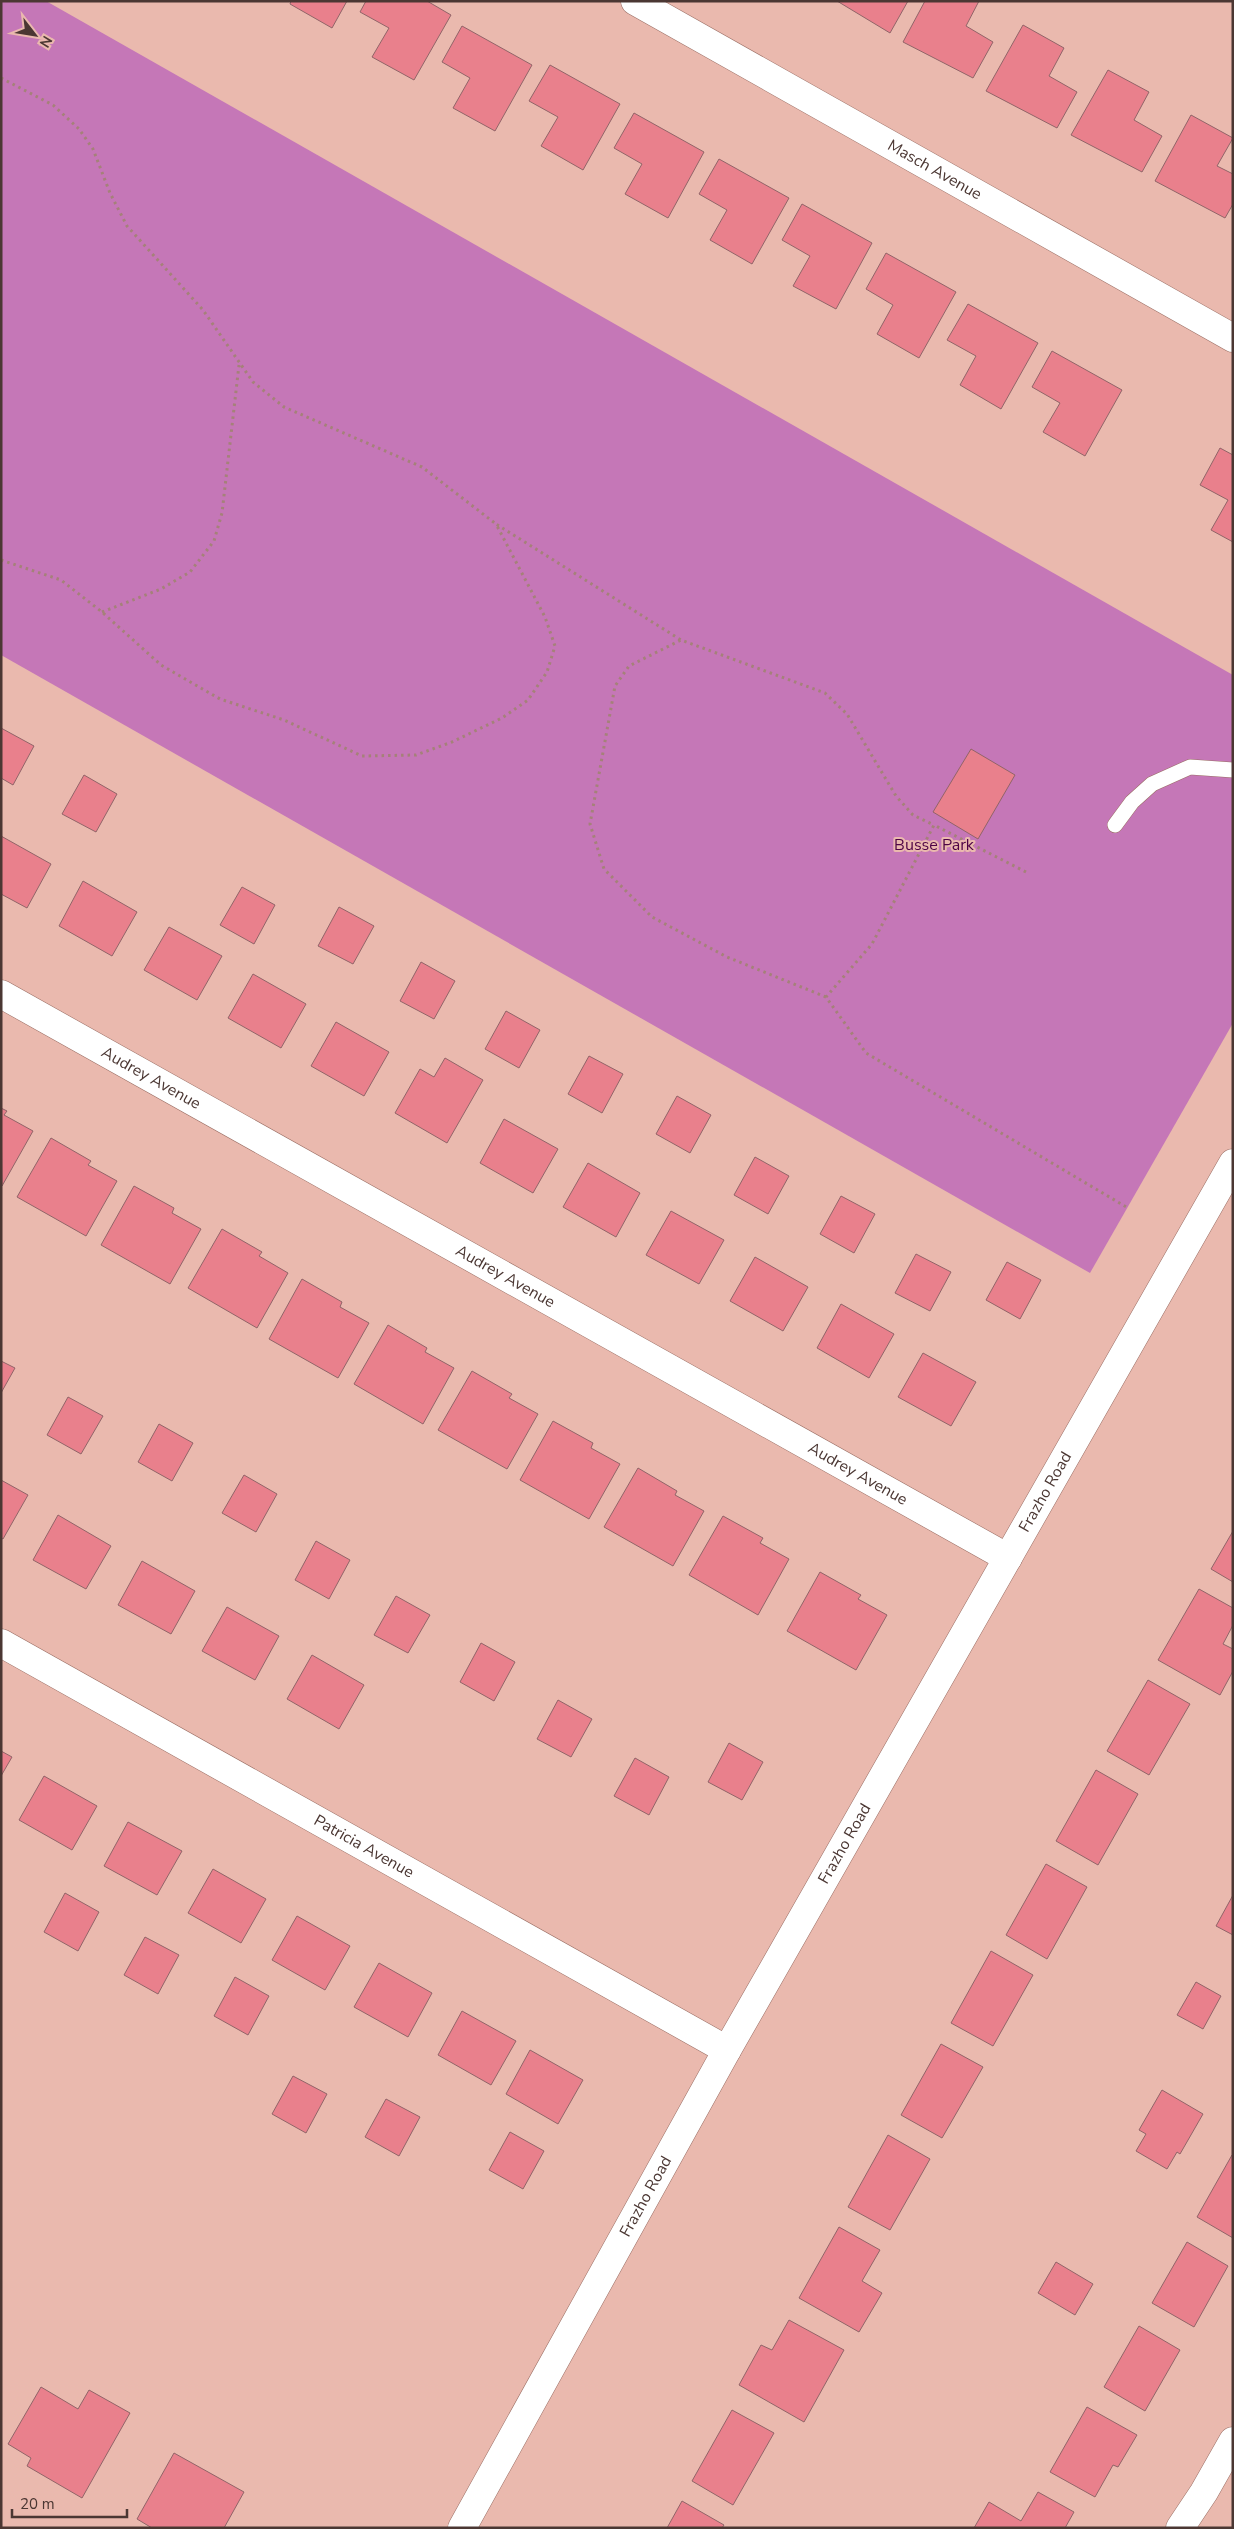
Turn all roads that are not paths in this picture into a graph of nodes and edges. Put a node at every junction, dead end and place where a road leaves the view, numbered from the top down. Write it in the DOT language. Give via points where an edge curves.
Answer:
graph roads {
  1 [pos="635,1"];
  2 [pos="1233,338"];
  3 [pos="1233,770"];
  4 [pos="1115,825"];
  5 [pos="1,994"];
  6 [pos="1233,1163"];
  7 [pos="1008,1558"];
  8 [pos="1,1643"];
  9 [pos="727,2050"];
  10 [pos="1233,2441"];
  11 [pos="462,2528"];
  12 [pos="1180,2528"];
  1 -- 2 [label="street, Masch Avenue"];
  3 -- 4 [label="lane" via="1190,767 1152,784 1132,802"];
  5 -- 7 [label="street, Audrey Avenue"];
  6 -- 7 [label="street, Frazho Road"];
  7 -- 9 [label="street, Frazho Road"];
  8 -- 9 [label="street, Patricia Avenue"];
  9 -- 11 [label="street, Frazho Road"];
  10 -- 12 [label="street"];
}
